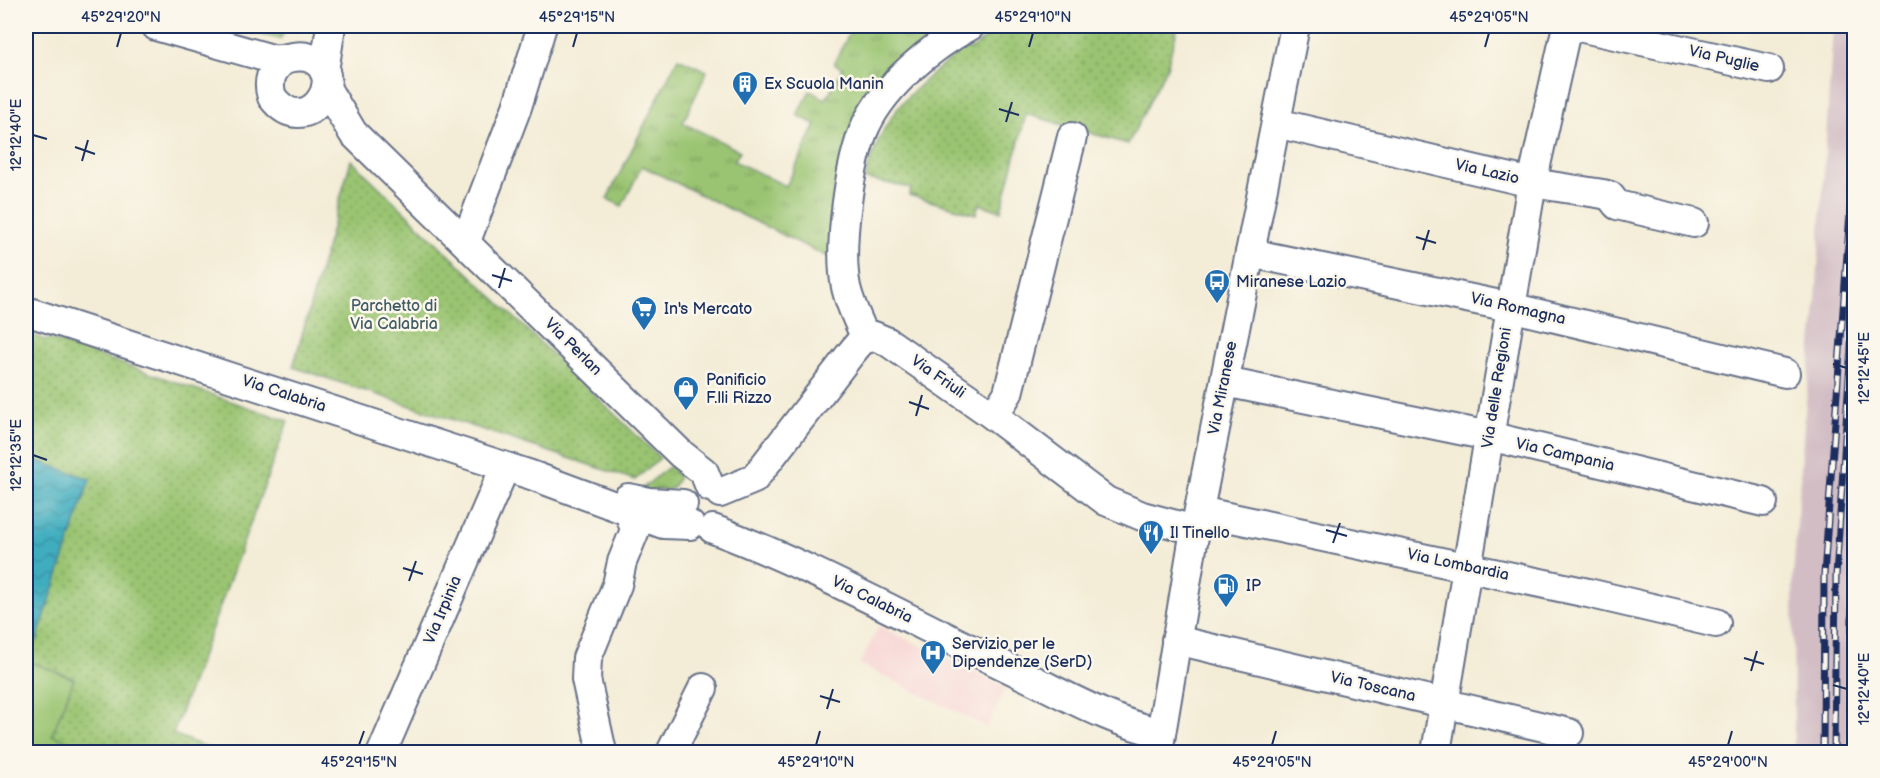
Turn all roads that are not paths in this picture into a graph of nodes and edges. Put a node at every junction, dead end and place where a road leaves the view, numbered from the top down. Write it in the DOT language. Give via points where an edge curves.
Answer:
graph roads {
  1 [pos="156,26"];
  2 [pos="330,26"];
  3 [pos="542,26"];
  4 [pos="970,26"];
  5 [pos="1295,26"];
  6 [pos="1567,26"];
  7 [pos="1574,26"];
  8 [pos="1769,69"];
  9 [pos="301,71"];
  10 [pos="306,112"];
  11 [pos="1276,123"];
  12 [pos="353,133"];
  13 [pos="1072,138"];
  14 [pos="1532,183"];
  15 [pos="1694,223"];
  16 [pos="466,241"];
  17 [pos="1250,253"];
  18 [pos="1510,307"];
  19 [pos="26,311"];
  20 [pos="866,338"];
  21 [pos="1785,373"];
  22 [pos="1225,382"];
  23 [pos="994,416"];
  24 [pos="1489,436"];
  25 [pos="505,467"];
  26 [pos="541,479"];
  27 [pos="1763,502"];
  28 [pos="695,508"];
  29 [pos="629,511"];
  30 [pos="1197,520"];
  31 [pos="1466,567"];
  32 [pos="617,585"];
  33 [pos="1716,623"];
  34 [pos="1176,640"];
  35 [pos="703,688"];
  36 [pos="1444,704"];
  37 [pos="1569,733"];
  38 [pos="1159,743"];
  39 [pos="382,753"];
  40 [pos="602,753"];
  41 [pos="672,753"];
  42 [pos="1436,753"];
  1 -- 9 [label="street"];
  2 -- 9 [label="street"];
  3 -- 16 [label="street" via="517,107"];
  4 -- 20 [label="street" via="925,58 890,90 872,114 860,145 843,268 853,311"];
  5 -- 11 [label="street, Via Miranese"];
  6 -- 14 [label="street, Via delle Regioni"];
  7 -- 8 [label="street, Via Puglie"];
  9 -- 10 [label="street" via="319,104"];
  9 -- 10 [label="street, Via Perlan" via="272,97 292,112"];
  9 -- 12 [label="street, Via Perlan"];
  10 -- 12 [label="street, Via Perlan"];
  11 -- 14 [label="street, Via Lazio"];
  11 -- 17 [label="street, Via Miranese"];
  12 -- 16 [label="street, Via Perlan"];
  13 -- 23 [label="street" via="1008,393"];
  14 -- 15 [label="street, Via Lazio" via="1603,194 1617,205"];
  14 -- 18 [label="street, Via delle Regioni"];
  16 -- 28 [label="street, Via Perlan" via="681,454 704,472"];
  17 -- 18 [label="street, Via Romagna"];
  17 -- 22 [label="street, Via Miranese"];
  18 -- 21 [label="street, Via Romagna"];
  18 -- 24 [label="street, Via delle Regioni"];
  19 -- 25 [label="street, Via Calabria"];
  20 -- 23 [label="street, Via Friuli" via="881,337"];
  20 -- 28 [label="street" via="754,479"];
  22 -- 24 [label="street, Via Campania"];
  22 -- 30 [label="street, Via Miranese"];
  23 -- 30 [label="street, Via Friuli" via="1106,501 1133,513"];
  24 -- 27 [label="street, Via Campania"];
  24 -- 31 [label="street, Via delle Regioni"];
  25 -- 26 [label="street, Via Calabria"];
  25 -- 39 [label="street, Via Irpinia"];
  26 -- 28 [label="street, Via Calabria"];
  26 -- 29 [label="street, Via Calabria"];
  28 -- 29 [label="street, Via Calabria"];
  28 -- 32 [label="street" via="646,535"];
  28 -- 38 [label="street, Via Calabria"];
  29 -- 32 [label="street" via="635,530"];
  30 -- 31 [label="street, Via Lombardia"];
  30 -- 34 [label="street, Via Miranese"];
  31 -- 33 [label="street, Via Lombardia"];
  31 -- 36 [label="street, Via delle Regioni"];
  32 -- 40 [label="street" via="587,658 586,679"];
  34 -- 36 [label="street, Via Toscana"];
  34 -- 38 [label="street, Via Miranese"];
  35 -- 41 [label="street"];
  36 -- 37 [label="street, Via Toscana"];
  36 -- 42 [label="street, Via delle Regioni"];
}
